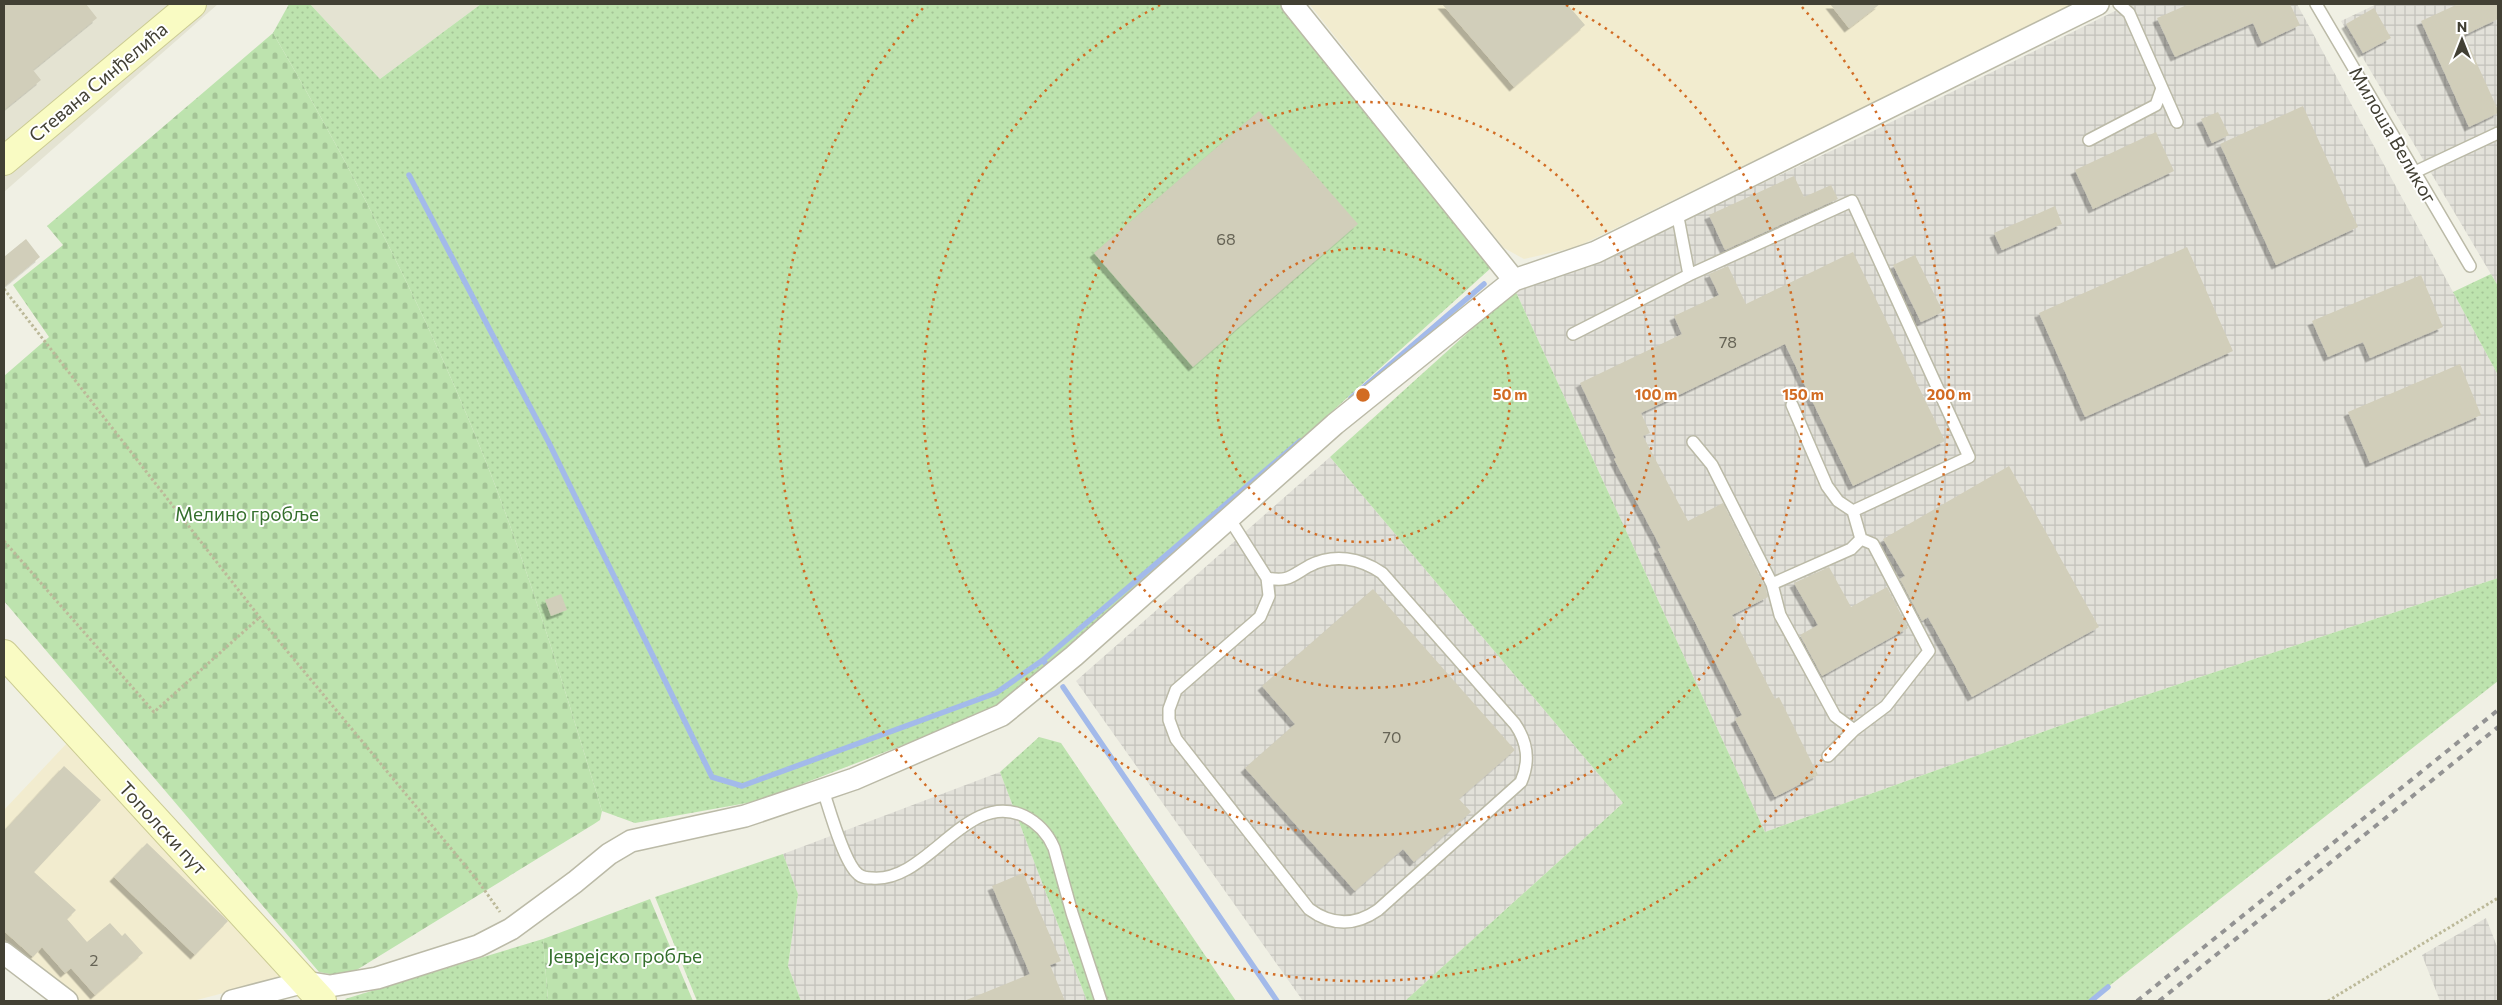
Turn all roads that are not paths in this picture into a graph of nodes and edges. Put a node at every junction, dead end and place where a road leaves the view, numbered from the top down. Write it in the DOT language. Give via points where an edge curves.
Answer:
graph roads {
  1 [pos="1292,4"];
  2 [pos="2098,4"];
  3 [pos="2118,4"];
  4 [pos="2316,4"];
  5 [pos="180,7"];
  6 [pos="2162,88"];
  7 [pos="2176,122"];
  8 [pos="2498,133"];
  9 [pos="2089,140"];
  10 [pos="4,161"];
  11 [pos="2414,172"];
  12 [pos="1677,212"];
  13 [pos="2470,266"];
  14 [pos="1689,275"];
  15 [pos="1514,280"];
  16 [pos="1573,334"];
  17 [pos="1792,405"];
  18 [pos="1693,442"];
  19 [pos="1853,511"];
  20 [pos="1229,518"];
  21 [pos="1861,539"];
  22 [pos="1267,578"];
  23 [pos="1772,584"];
  24 [pos="4,654"];
  25 [pos="1854,730"];
  26 [pos="1828,756"];
  27 [pos="823,790"];
  28 [pos="4,953"];
  29 [pos="314,992"];
  30 [pos="67,1001"];
  31 [pos="232,1001"];
  32 [pos="1101,1001"];
  1 -- 15 [label="street"];
  2 -- 12 [label="street"];
  3 -- 6 [label="lane" via="2129,13"];
  4 -- 11 [label="lane, Милоша Великог"];
  5 -- 10 [label="street, Стевана Синђелића"];
  6 -- 7 [label="lane"];
  6 -- 9 [label="lane" via="2156,105"];
  8 -- 11 [label="lane"];
  11 -- 13 [label="lane, Милоша Великог"];
  12 -- 14 [label="lane"];
  12 -- 15 [label="street" via="1596,252"];
  14 -- 16 [label="lane"];
  14 -- 19 [label="lane" via="1852,200 1969,457"];
  15 -- 20 [label="street" via="1336,424"];
  17 -- 19 [label="lane" via="1827,486 1838,502"];
  18 -- 23 [label="lane" via="1712,465"];
  19 -- 21 [label="lane"];
  20 -- 22 [label="lane"];
  20 -- 27 [label="street" via="1002,716"];
  21 -- 23 [label="lane" via="1851,549"];
  21 -- 25 [label="lane" via="1873,544 1929,651 1886,706"];
  22 -- 22 [label="lane" via="1268,596 1260,617 1176,690 1170,709 1172,730 1309,909 1330,921 1352,922 1378,910 1521,782 1527,762 1525,741 1509,716 1382,573 1373,567 1351,559 1329,559 1309,566 1293,577 1281,580"];
  23 -- 25 [label="lane" via="1780,615 1835,716"];
  24 -- 29 [label="street, Тополски пут"];
  25 -- 26 [label="lane"];
  27 -- 29 [label="street" via="745,816 631,841 609,854 511,929 478,946 377,978"];
  27 -- 32 [label="lane" via="843,848 853,869 864,878 901,874 967,824 988,814 1020,814 1038,824 1054,848 1076,930"];
  28 -- 30 [label="street"];
  29 -- 31 [label="street"];
}
